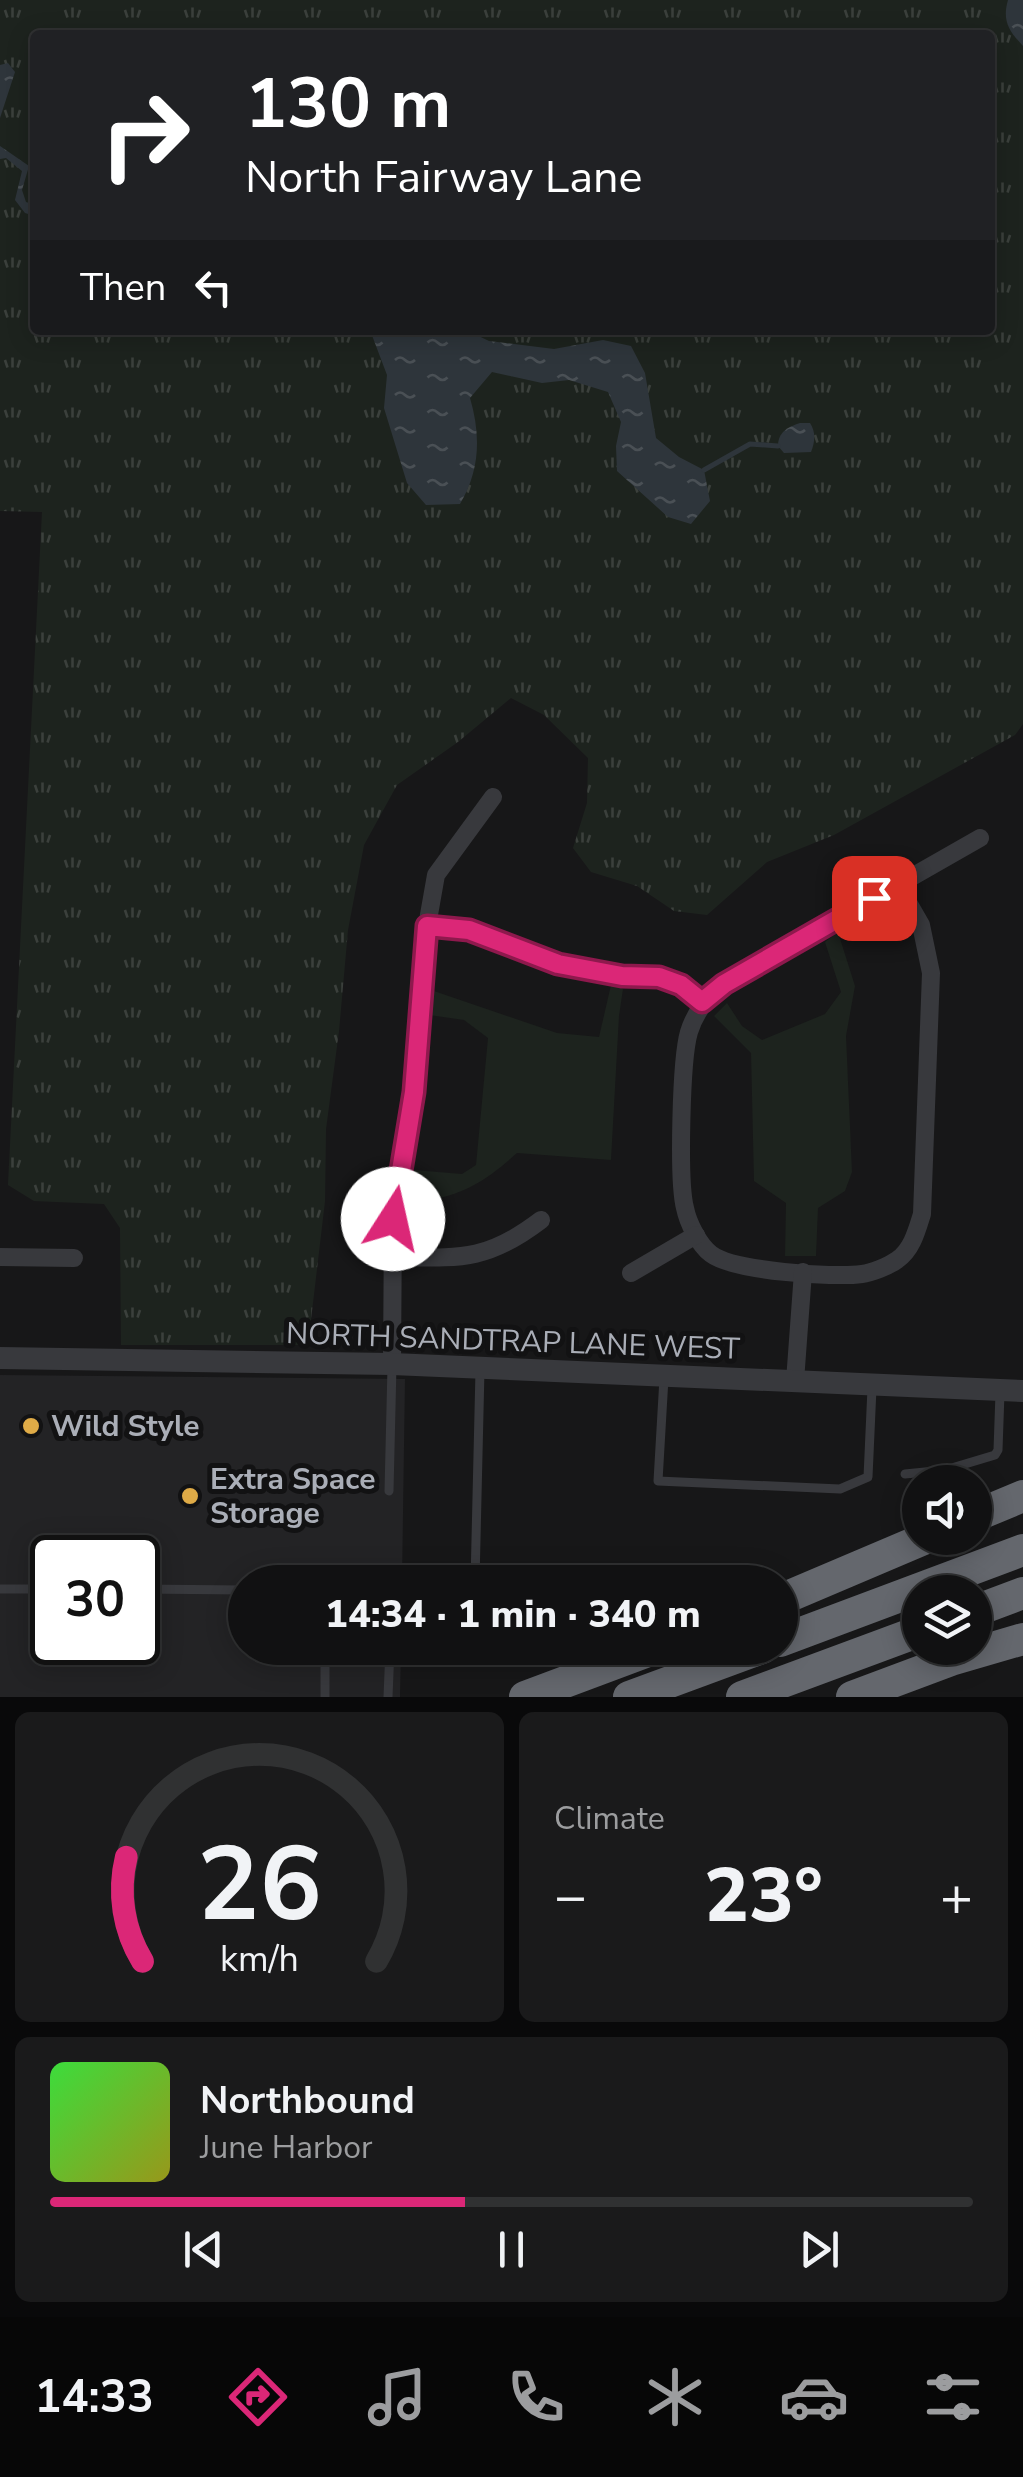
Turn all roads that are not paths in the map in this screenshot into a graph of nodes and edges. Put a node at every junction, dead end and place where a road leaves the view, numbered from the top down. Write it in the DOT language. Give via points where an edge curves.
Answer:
graph roads {
  1 [pos="493,797"];
  2 [pos="980,838"];
  3 [pos="898,885"];
  4 [pos="427,926"];
  5 [pos="702,1002"];
  6 [pos="541,1220"];
  7 [pos="696,1235"];
  8 [pos="0,1257"];
  9 [pos="393,1257"];
  10 [pos="74,1258"];
  11 [pos="803,1272"];
  12 [pos="631,1274"];
  13 [pos="0,1358"];
  14 [pos="392,1364"];
  15 [pos="480,1368"];
  16 [pos="664,1376"];
  17 [pos="795,1382"];
  18 [pos="872,1385"];
  19 [pos="1012,1391"];
  20 [pos="961,1465"];
  21 [pos="390,1492"];
  22 [pos="1023,1496"];
  23 [pos="992,1509"];
  24 [pos="902,1548"];
  25 [pos="1023,1550"];
  26 [pos="475,1565"];
  27 [pos="0,1589"];
  28 [pos="30,1589"];
  29 [pos="160,1589"];
  30 [pos="228,1590"];
  31 [pos="798,1592"];
  32 [pos="1023,1593"];
  33 [pos="992,1605"];
  34 [pos="798,1634"];
  35 [pos="902,1638"];
  36 [pos="1023,1639"];
  37 [pos="325,1665"];
  38 [pos="389,1665"];
  39 [pos="611,1665"];
  40 [pos="716,1665"];
  41 [pos="325,1697"];
  42 [pos="388,1697"];
  43 [pos="525,1697"];
  44 [pos="629,1697"];
  45 [pos="742,1697"];
  46 [pos="852,1697"];
  1 -- 4 [label="street" via="436,875"];
  2 -- 3 [label="street"];
  3 -- 5 [label="street"];
  3 -- 11 [label="street" via="921,925 931,972 922,1214 899,1259 863,1274"];
  4 -- 5 [label="street" via="469,930 558,964 659,977"];
  4 -- 9 [label="street"];
  5 -- 7 [label="street" via="688,1034 682,1136 684,1207"];
  6 -- 9 [label="street" via="489,1252"];
  7 -- 11 [label="street" via="730,1264"];
  7 -- 12 [label="street"];
  8 -- 10 [label="street"];
  9 -- 14 [label="street"];
  11 -- 17 [label="street"];
  13 -- 14 [label="street, NORTH SANDTRAP LANE WEST"];
  14 -- 15 [label="street, NORTH SANDTRAP LANE WEST"];
  14 -- 21 [label="lane"];
  15 -- 16 [label="street, NORTH SANDTRAP LANE WEST"];
  15 -- 26 [label="lane"];
  16 -- 17 [label="street, NORTH SANDTRAP LANE WEST"];
  16 -- 18 [label="lane" via="658,1481 786,1487 840,1489 868,1477"];
  17 -- 18 [label="street, NORTH SANDTRAP LANE WEST"];
  18 -- 19 [label="street, NORTH SANDTRAP LANE WEST"];
  19 -- 20 [label="lane" via="998,1450"];
  22 -- 23 [label="highway"];
  24 -- 31 [label="highway"];
  25 -- 34 [label="highway"];
  27 -- 28 [label="lane"];
  29 -- 30 [label="lane"];
  32 -- 33 [label="highway"];
  35 -- 45 [label="highway"];
  36 -- 46 [label="highway"];
  37 -- 41 [label="lane"];
  38 -- 42 [label="lane"];
  39 -- 43 [label="highway"];
  40 -- 44 [label="highway"];
}
